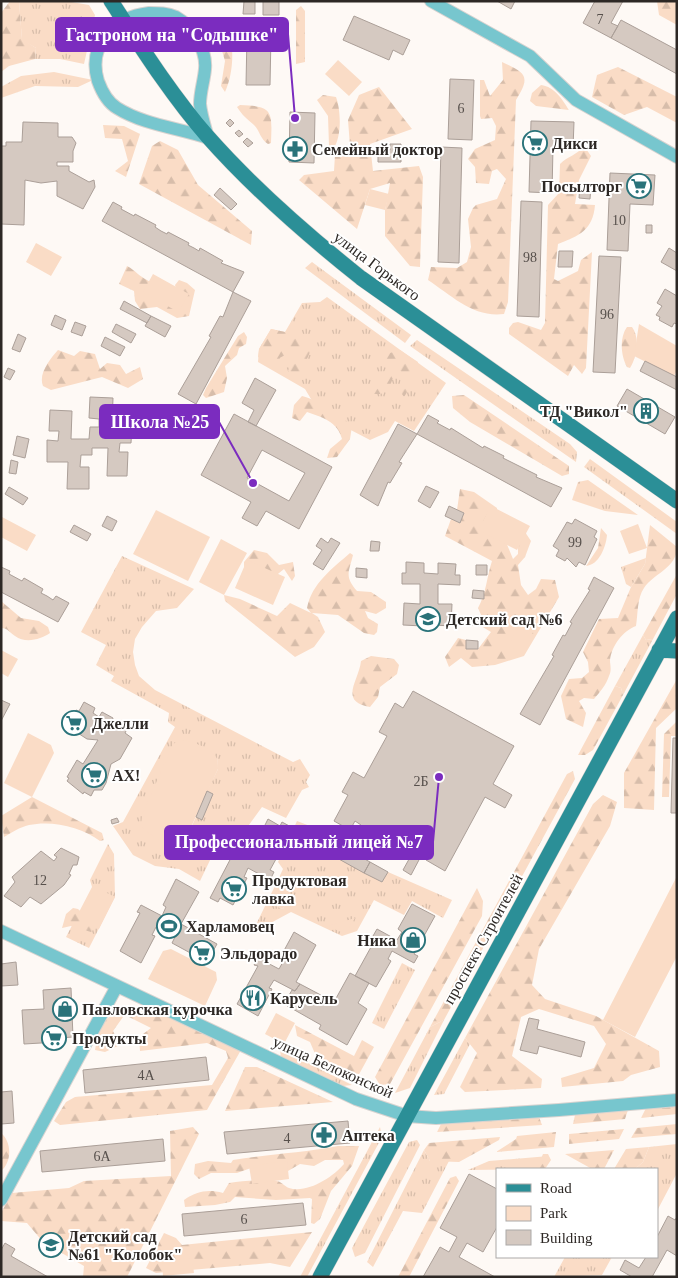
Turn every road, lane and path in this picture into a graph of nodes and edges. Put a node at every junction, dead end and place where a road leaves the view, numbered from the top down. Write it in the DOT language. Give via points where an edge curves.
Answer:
graph roads {
  1 [pos="99,1"];
  2 [pos="431,1"];
  3 [pos="117,8"];
  4 [pos="208,138"];
  5 [pos="677,157"];
  6 [pos="677,501"];
  7 [pos="677,618"];
  8 [pos="659,650"];
  9 [pos="677,650"];
  10 [pos="1,931"];
  11 [pos="117,986"];
  12 [pos="677,1100"];
  13 [pos="407,1116"];
  14 [pos="1,1200"];
  15 [pos="320,1277"];
  1 -- 3 [label="main road"];
  2 -- 5 [label="street" via="530,56 576,100"];
  3 -- 4 [label="main road, улица Горького"];
  3 -- 4 [label="street" via="139,14 164,13 188,26 205,59 200,102"];
  3 -- 4 [label="street" via="112,28 99,44 95,68 102,92 109,102 151,123"];
  4 -- 6 [label="main road, улица Горького" via="320,246"];
  7 -- 8 [label="main road, проспект Строителей"];
  8 -- 9 [label="main road"];
  8 -- 13 [label="main road, проспект Строителей"];
  10 -- 11 [label="street, улица Белоконской"];
  11 -- 13 [label="street, улица Белоконской" via="356,1099"];
  11 -- 14 [label="street"];
  12 -- 13 [label="street, улица Белоконской" via="436,1118"];
  13 -- 15 [label="main road, проспект Строителей"];
}
